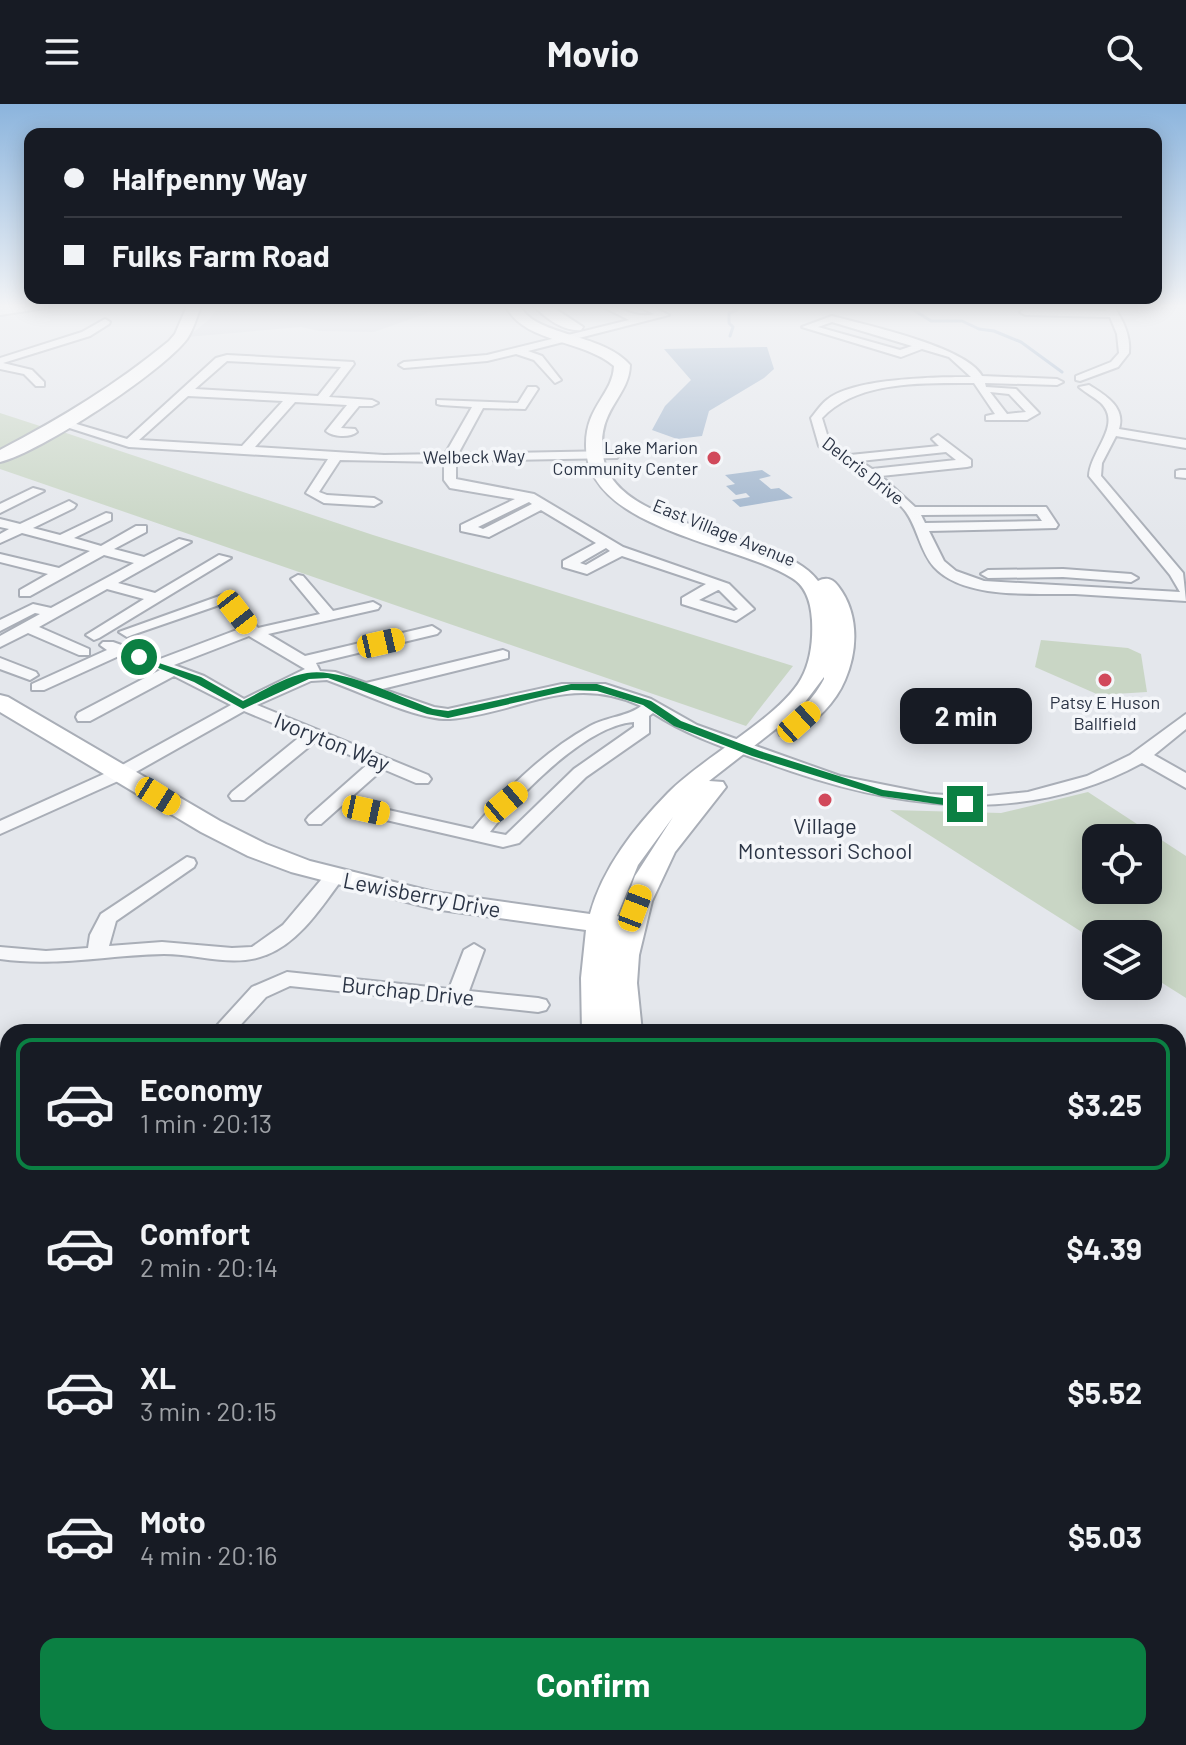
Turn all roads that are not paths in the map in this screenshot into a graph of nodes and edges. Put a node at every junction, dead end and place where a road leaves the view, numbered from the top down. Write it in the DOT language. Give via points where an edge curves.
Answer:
graph roads {
  1 [pos="37,381"];
  2 [pos="129,381"];
  3 [pos="197,381"];
  4 [pos="336,381"];
  5 [pos="639,381"];
  6 [pos="979,381"];
  7 [pos="1086,381"];
  8 [pos="1082,383"];
  9 [pos="40,384"];
  10 [pos="981,384"];
  11 [pos="532,389"];
  12 [pos="185,392"];
  13 [pos="291,399"];
  14 [pos="321,400"];
  15 [pos="356,402"];
  16 [pos="441,402"];
  17 [pos="372,403"];
  18 [pos="480,404"];
  19 [pos="1003,417"];
  20 [pos="988,418"];
  21 [pos="63,424"];
  22 [pos="351,432"];
  23 [pos="1115,432"];
  24 [pos="938,439"];
  25 [pos="1184,441"];
  26 [pos="129,443"];
  27 [pos="950,448"];
  28 [pos="245,451"];
  29 [pos="336,456"];
  30 [pos="603,456"];
  31 [pos="0,457"];
  32 [pos="450,457"];
  33 [pos="847,459"];
  34 [pos="869,473"];
  35 [pos="38,491"];
  36 [pos="374,502"];
  37 [pos="69,505"];
  38 [pos="0,509"];
  39 [pos="912,511"];
  40 [pos="106,517"];
  41 [pos="0,523"];
  42 [pos="920,527"];
  43 [pos="20,529"];
  44 [pos="141,529"];
  45 [pos="0,539"];
  46 [pos="60,540"];
  47 [pos="184,542"];
  48 [pos="605,543"];
  49 [pos="103,551"];
  50 [pos="621,551"];
  51 [pos="0,558"];
  52 [pos="224,558"];
  53 [pos="146,562"];
  54 [pos="60,573"];
  55 [pos="1063,573"];
  56 [pos="988,574"];
  57 [pos="1131,578"];
  58 [pos="298,579"];
  59 [pos="105,584"];
  60 [pos="717,584"];
  61 [pos="1071,590"];
  62 [pos="1186,590"];
  63 [pos="25,593"];
  64 [pos="1186,597"];
  65 [pos="157,598"];
  66 [pos="373,606"];
  67 [pos="53,613"];
  68 [pos="330,616"];
  69 [pos="0,626"];
  70 [pos="30,628"];
  71 [pos="432,631"];
  72 [pos="127,632"];
  73 [pos="253,632"];
  74 [pos="94,635"];
  75 [pos="0,642"];
  76 [pos="84,652"];
  77 [pos="503,655"];
  78 [pos="0,663"];
  79 [pos="166,668"];
  80 [pos="306,668"];
  81 [pos="366,688"];
  82 [pos="0,702"];
  83 [pos="243,705"];
  84 [pos="647,712"];
  85 [pos="84,717"];
  86 [pos="1186,719"];
  87 [pos="313,735"];
  88 [pos="747,750"];
  89 [pos="1142,756"];
  90 [pos="380,762"];
  91 [pos="121,773"];
  92 [pos="422,779"];
  93 [pos="1186,783"];
  94 [pos="238,796"];
  95 [pos="366,810"];
  96 [pos="315,820"];
  97 [pos="0,828"];
  98 [pos="478,835"];
  99 [pos="187,863"];
  100 [pos="333,878"];
  101 [pos="601,923"];
  102 [pos="630,926"];
  103 [pos="474,950"];
  104 [pos="256,952"];
  105 [pos="0,953"];
  106 [pos="98,954"];
  107 [pos="278,982"];
  108 [pos="457,996"];
  109 [pos="538,1005"];
  110 [pos="229,1024"];
  111 [pos="597,1024"];
  112 [pos="626,1024"];
  1 -- 9 [label="street"];
  2 -- 21 [label="street"];
  3 -- 12 [label="street"];
  4 -- 14 [label="street"];
  5 -- 30 [label="street, East Village Avenue" via="615,416"];
  6 -- 10 [label="street"];
  7 -- 8 [label="street"];
  8 -- 10 [label="street, Delcris Drive"];
  8 -- 23 [label="street" via="1113,411"];
  10 -- 19 [label="street"];
  10 -- 19 [label="street" via="1012,391 1033,413"];
  10 -- 33 [label="street, Delcris Drive" via="877,386 831,401 816,420 816,433"];
  11 -- 18 [label="street" via="521,407"];
  12 -- 13 [label="street"];
  12 -- 26 [label="street"];
  13 -- 14 [label="street"];
  13 -- 28 [label="street"];
  14 -- 15 [label="street"];
  15 -- 17 [label="street"];
  15 -- 22 [label="street" via="332,431"];
  16 -- 18 [label="street"];
  18 -- 32 [label="street"];
  19 -- 20 [label="street"];
  21 -- 26 [label="street, Welbeck Way"];
  21 -- 31 [label="street"];
  23 -- 25 [label="street"];
  23 -- 62 [label="street" via="1096,460 1095,476"];
  24 -- 27 [label="street"];
  26 -- 28 [label="street, Welbeck Way"];
  27 -- 33 [label="street"];
  27 -- 34 [label="street" via="967,463"];
  28 -- 29 [label="street, Welbeck Way"];
  29 -- 32 [label="street, Welbeck Way"];
  29 -- 36 [label="street" via="312,493 324,499"];
  30 -- 32 [label="street, Welbeck Way"];
  30 -- 88 [label="street, East Village Avenue" via="639,498 682,520 781,553 811,570 836,597 842,626 839,670 817,705"];
  32 -- 48 [label="street" via="450,480 455,485 536,500"];
  33 -- 34 [label="street, Delcris Drive"];
  34 -- 39 [label="street, Delcris Drive"];
  35 -- 38 [label="street"];
  37 -- 43 [label="street"];
  39 -- 42 [label="street, Delcris Drive"];
  39 -- 42 [label="street" via="1039,506 1051,525"];
  40 -- 46 [label="street"];
  41 -- 43 [label="street"];
  42 -- 61 [label="street, Delcris Drive" via="939,564 958,576 1003,588"];
  43 -- 45 [label="street"];
  43 -- 46 [label="street"];
  44 -- 49 [label="street"];
  46 -- 49 [label="street"];
  47 -- 53 [label="street"];
  48 -- 50 [label="street"];
  48 -- 50 [label="street" via="568,564 587,570"];
  49 -- 53 [label="street"];
  49 -- 54 [label="street"];
  50 -- 60 [label="street"];
  51 -- 54 [label="street"];
  52 -- 65 [label="street"];
  53 -- 59 [label="street"];
  54 -- 63 [label="street"];
  55 -- 56 [label="street"];
  55 -- 57 [label="street"];
  55 -- 61 [label="street"];
  58 -- 68 [label="street"];
  59 -- 65 [label="street"];
  59 -- 67 [label="street"];
  61 -- 64 [label="street, Delcris Drive"];
  65 -- 74 [label="street"];
  66 -- 68 [label="street"];
  67 -- 69 [label="street" via="33,608"];
  67 -- 70 [label="street"];
  68 -- 73 [label="street"];
  70 -- 75 [label="street"];
  70 -- 76 [label="street"];
  71 -- 80 [label="street"];
  72 -- 73 [label="street" via="225,598"];
  73 -- 79 [label="street"];
  73 -- 80 [label="street"];
  77 -- 81 [label="street"];
  78 -- 79 [label="street, Ivoryton Way" via="34,681 113,647"];
  79 -- 83 [label="street, Ivoryton Way"];
  79 -- 85 [label="street"];
  80 -- 81 [label="street"];
  80 -- 83 [label="street"];
  81 -- 84 [label="street" via="448,714 571,687 597,688"];
  82 -- 91 [label="street, Lewisberry Drive"];
  83 -- 87 [label="street, Ivoryton Way"];
  83 -- 91 [label="street"];
  84 -- 88 [label="street"];
  84 -- 98 [label="street" via="612,720 555,758"];
  84 -- 98 [label="street" via="643,729 580,773 512,839"];
  86 -- 89 [label="street"];
  87 -- 90 [label="street, Ivoryton Way"];
  87 -- 94 [label="street"];
  88 -- 89 [label="street" via="881,793 965,804 1049,795"];
  88 -- 101 [label="street, East Village Avenue" via="695,781 663,812 614,888"];
  88 -- 102 [label="street, East Village Avenue" via="669,839 646,879"];
  89 -- 93 [label="street"];
  90 -- 92 [label="street, Ivoryton Way"];
  90 -- 96 [label="street"];
  91 -- 97 [label="street"];
  91 -- 100 [label="street, Lewisberry Drive" via="255,849"];
  95 -- 98 [label="street"];
  99 -- 106 [label="street" via="108,918"];
  100 -- 101 [label="street, Lewisberry Drive" via="467,907"];
  100 -- 104 [label="street" via="291,929"];
  101 -- 102 [label="street, Lewisberry Drive"];
  101 -- 111 [label="street, East Village Avenue"];
  102 -- 112 [label="street, East Village Avenue" via="622,984"];
  103 -- 108 [label="street"];
  104 -- 106 [label="street" via="185,948"];
  104 -- 107 [label="street"];
  105 -- 106 [label="street" via="28,958"];
  107 -- 108 [label="street, Burchap Drive"];
  107 -- 110 [label="street" via="259,992"];
  108 -- 109 [label="street, Burchap Drive"];
}
